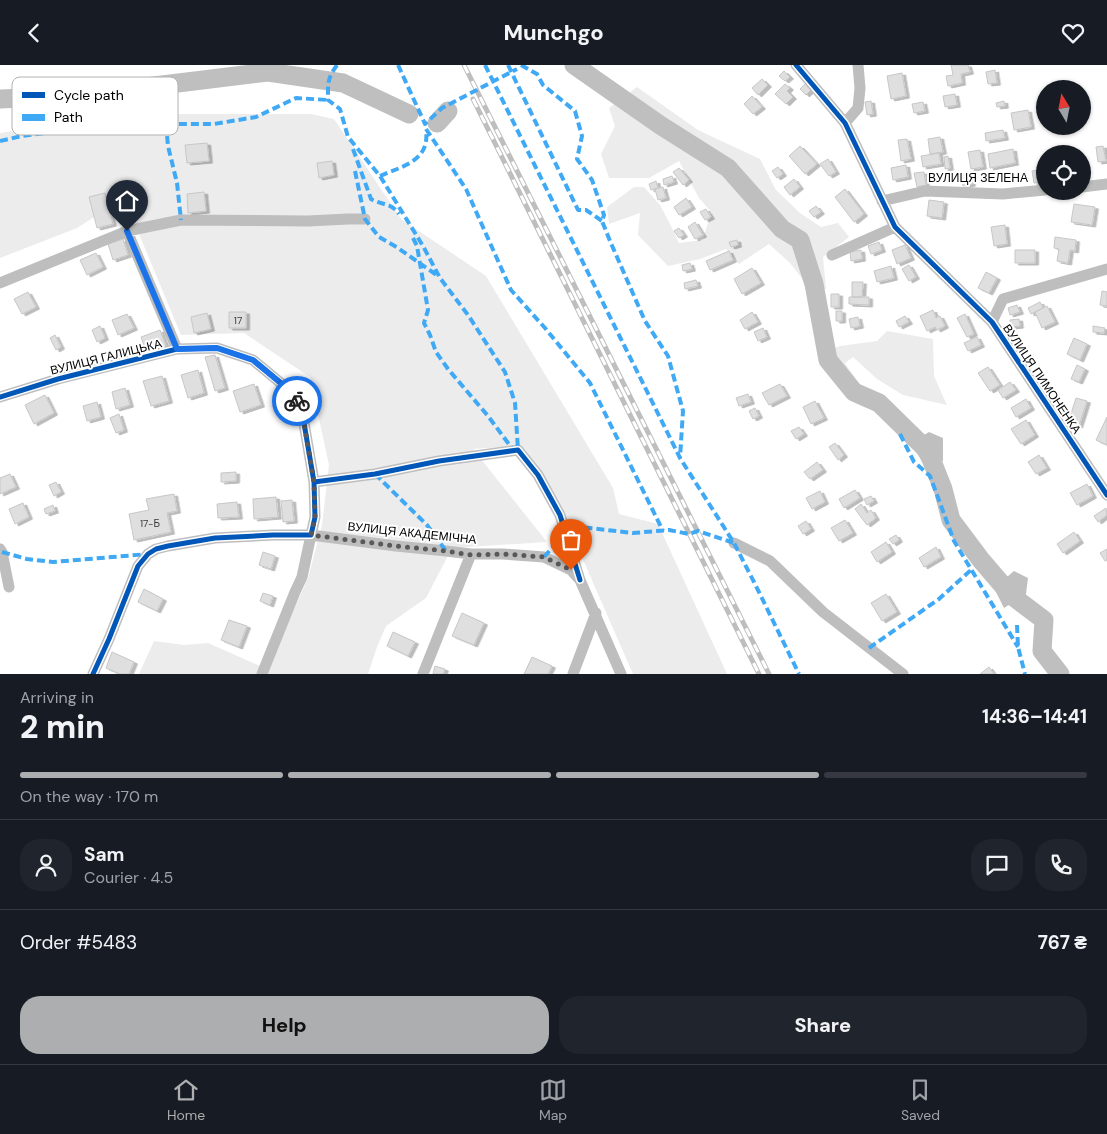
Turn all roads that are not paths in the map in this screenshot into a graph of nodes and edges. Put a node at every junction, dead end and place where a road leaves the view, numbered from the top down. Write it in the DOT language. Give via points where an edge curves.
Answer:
graph roads {
  1 [pos="796,65"];
  2 [pos="858,65"];
  3 [pos="845,123"];
  4 [pos="1107,184"];
  5 [pos="1091,186"];
  6 [pos="1036,191"];
  7 [pos="882,201"];
  8 [pos="365,219"];
  9 [pos="894,227"];
  10 [pos="127,231"];
  11 [pos="832,255"];
  12 [pos="1107,269"];
  13 [pos="0,283"];
  14 [pos="992,322"];
  15 [pos="177,349"];
  16 [pos="0,397"];
  17 [pos="314,482"];
  18 [pos="1107,495"];
  19 [pos="311,535"];
  20 [pos="734,543"];
  21 [pos="0,549"];
  22 [pos="471,555"];
  23 [pos="580,580"];
  24 [pos="8,587"];
  25 [pos="596,613"];
  26 [pos="93,674"];
  27 [pos="262,674"];
  28 [pos="423,674"];
  29 [pos="573,674"];
  30 [pos="621,674"];
  31 [pos="903,674"];
  1 -- 3 [label="street, ВУЛИЦЯ ПИМОНЕНКА"];
  2 -- 3 [label="street" via="858,108"];
  3 -- 7 [label="street, ВУЛИЦЯ ПИМОНЕНКА"];
  4 -- 5 [label="street"];
  6 -- 7 [label="street, ВУЛИЦЯ ЗЕЛЕНА" via="1003,194 925,191"];
  7 -- 9 [label="street, ВУЛИЦЯ ПИМОНЕНКА"];
  8 -- 10 [label="street" via="181,220"];
  9 -- 11 [label="street"];
  9 -- 14 [label="street, ВУЛИЦЯ ПИМОНЕНКА"];
  10 -- 13 [label="street"];
  10 -- 15 [label="street, ВУЛИЦЯ ГАЛИЦЬКА"];
  12 -- 14 [label="street" via="1003,299"];
  14 -- 18 [label="street, ВУЛИЦЯ ПИМОНЕНКА"];
  15 -- 16 [label="street, ВУЛИЦЯ ГАЛИЦЬКА"];
  15 -- 17 [label="street, ВУЛИЦЯ ГАЛИЦЬКА" via="217,348 253,360 288,389 300,405"];
  17 -- 19 [label="street, ВУЛИЦЯ ГАЛИЦЬКА" via="315,517"];
  17 -- 23 [label="street" via="518,450 538,475 560,515"];
  19 -- 22 [label="street, ВУЛИЦЯ АКАДЕМІЧНА"];
  19 -- 26 [label="street" via="215,538 148,553 138,566"];
  19 -- 27 [label="street, ВУЛИЦЯ ГАЛИЦЬКА" via="302,577"];
  20 -- 31 [label="street" via="770,561 823,612"];
  21 -- 24 [label="street"];
  22 -- 23 [label="street, ВУЛИЦЯ АКАДЕМІЧНА" via="544,557 571,570"];
  22 -- 28 [label="street"];
  23 -- 25 [label="street, ВУЛИЦЯ АКАДЕМІЧНА"];
  25 -- 29 [label="street"];
  25 -- 30 [label="street, ВУЛИЦЯ АКАДЕМІЧНА"];
}
